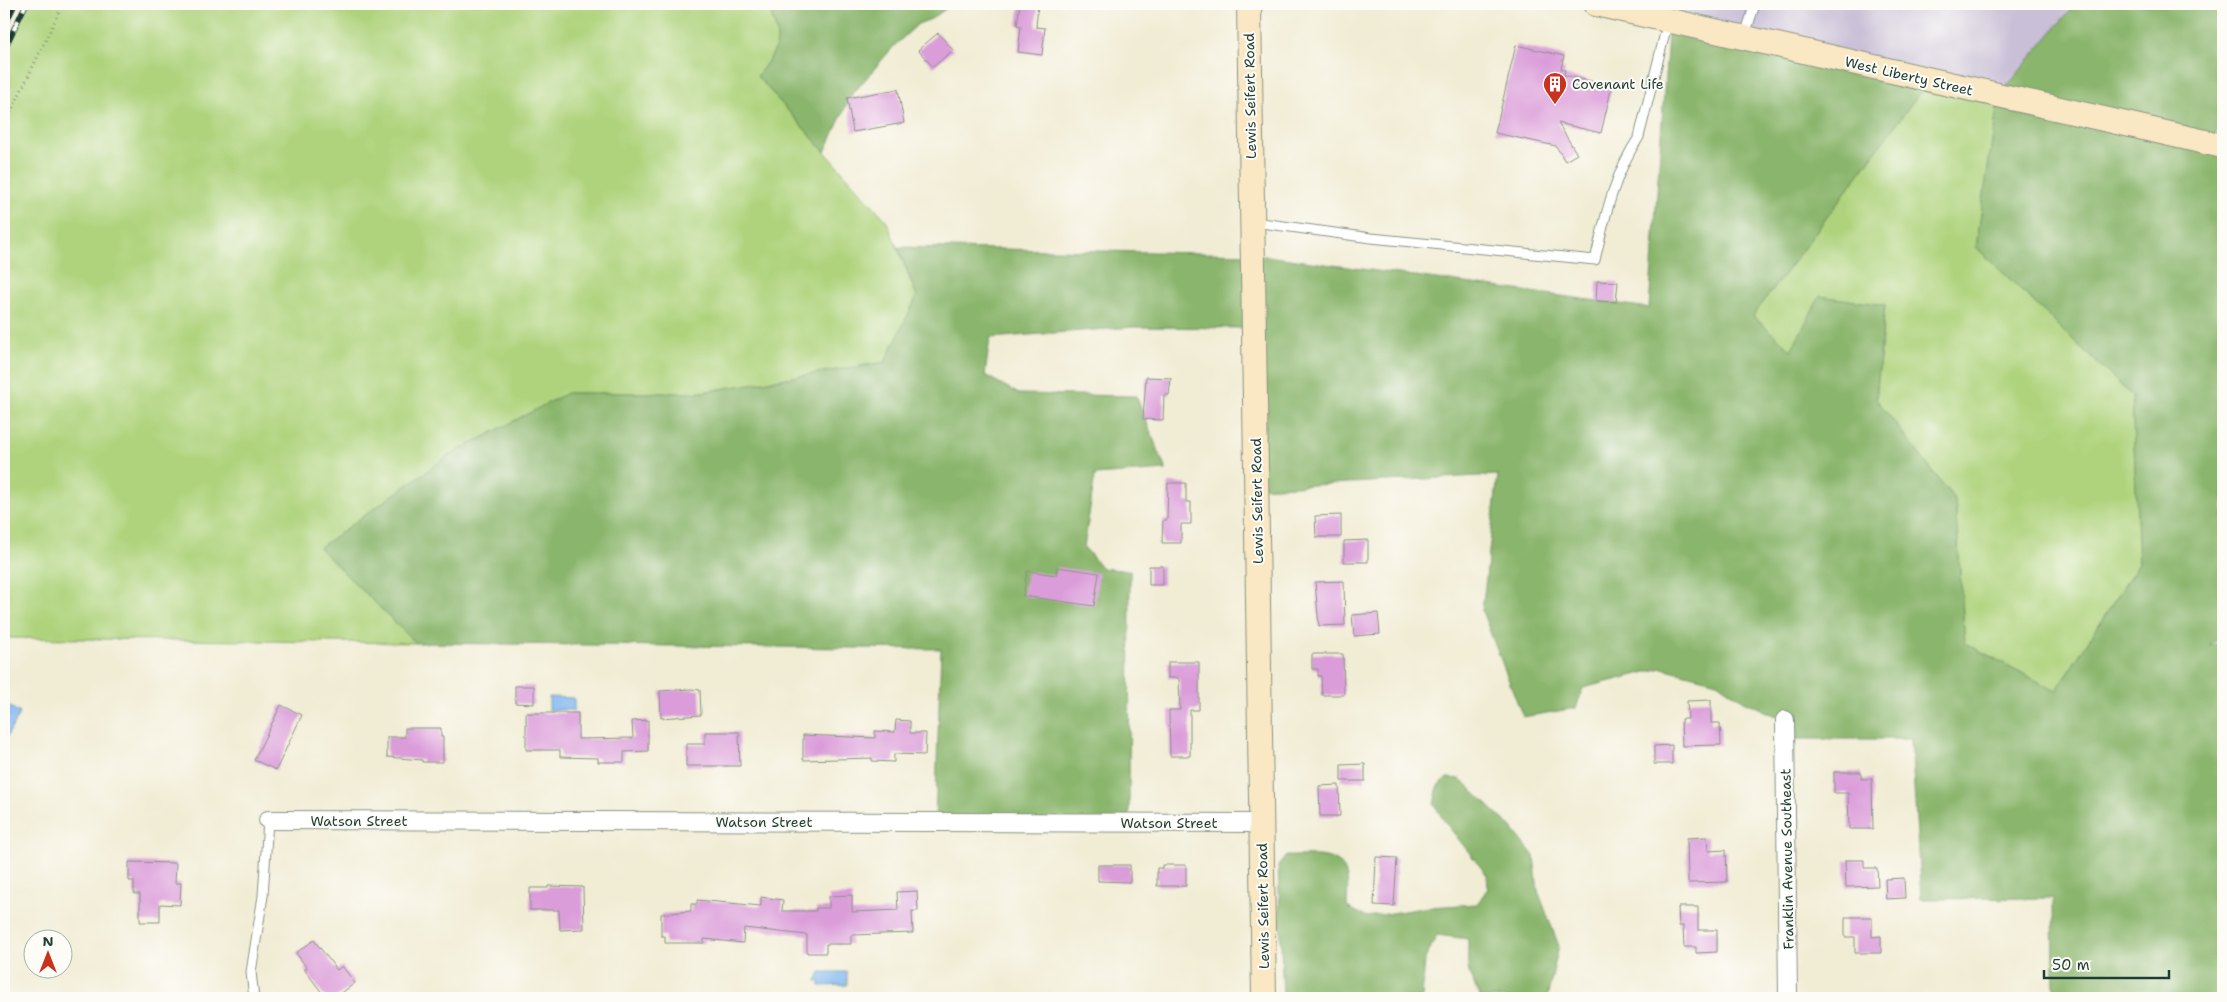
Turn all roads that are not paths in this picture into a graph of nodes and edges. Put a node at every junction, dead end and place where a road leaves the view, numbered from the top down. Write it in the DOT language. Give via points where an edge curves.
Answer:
graph roads {
  1 [pos="1249,4"];
  2 [pos="1596,4"];
  3 [pos="1754,4"];
  4 [pos="1668,20"];
  5 [pos="1744,38"];
  6 [pos="2223,146"];
  7 [pos="1252,222"];
  8 [pos="1785,720"];
  9 [pos="268,820"];
  10 [pos="1261,823"];
  11 [pos="254,998"];
  12 [pos="1264,998"];
  13 [pos="1788,998"];
  1 -- 7 [label="street, Lewis Seifert Road"];
  2 -- 4 [label="street, West Liberty Street"];
  3 -- 5 [label="lane"];
  4 -- 5 [label="street, West Liberty Street"];
  4 -- 7 [label="lane" via="1639,137 1628,153 1611,196 1595,260 1371,238"];
  5 -- 6 [label="street, West Liberty Street"];
  7 -- 10 [label="street, Lewis Seifert Road"];
  8 -- 13 [label="street, Franklin Avenue Southeast"];
  9 -- 10 [label="street, Watson Street"];
  9 -- 11 [label="lane" via="263,896 252,972"];
  10 -- 12 [label="street, Lewis Seifert Road"];
}
